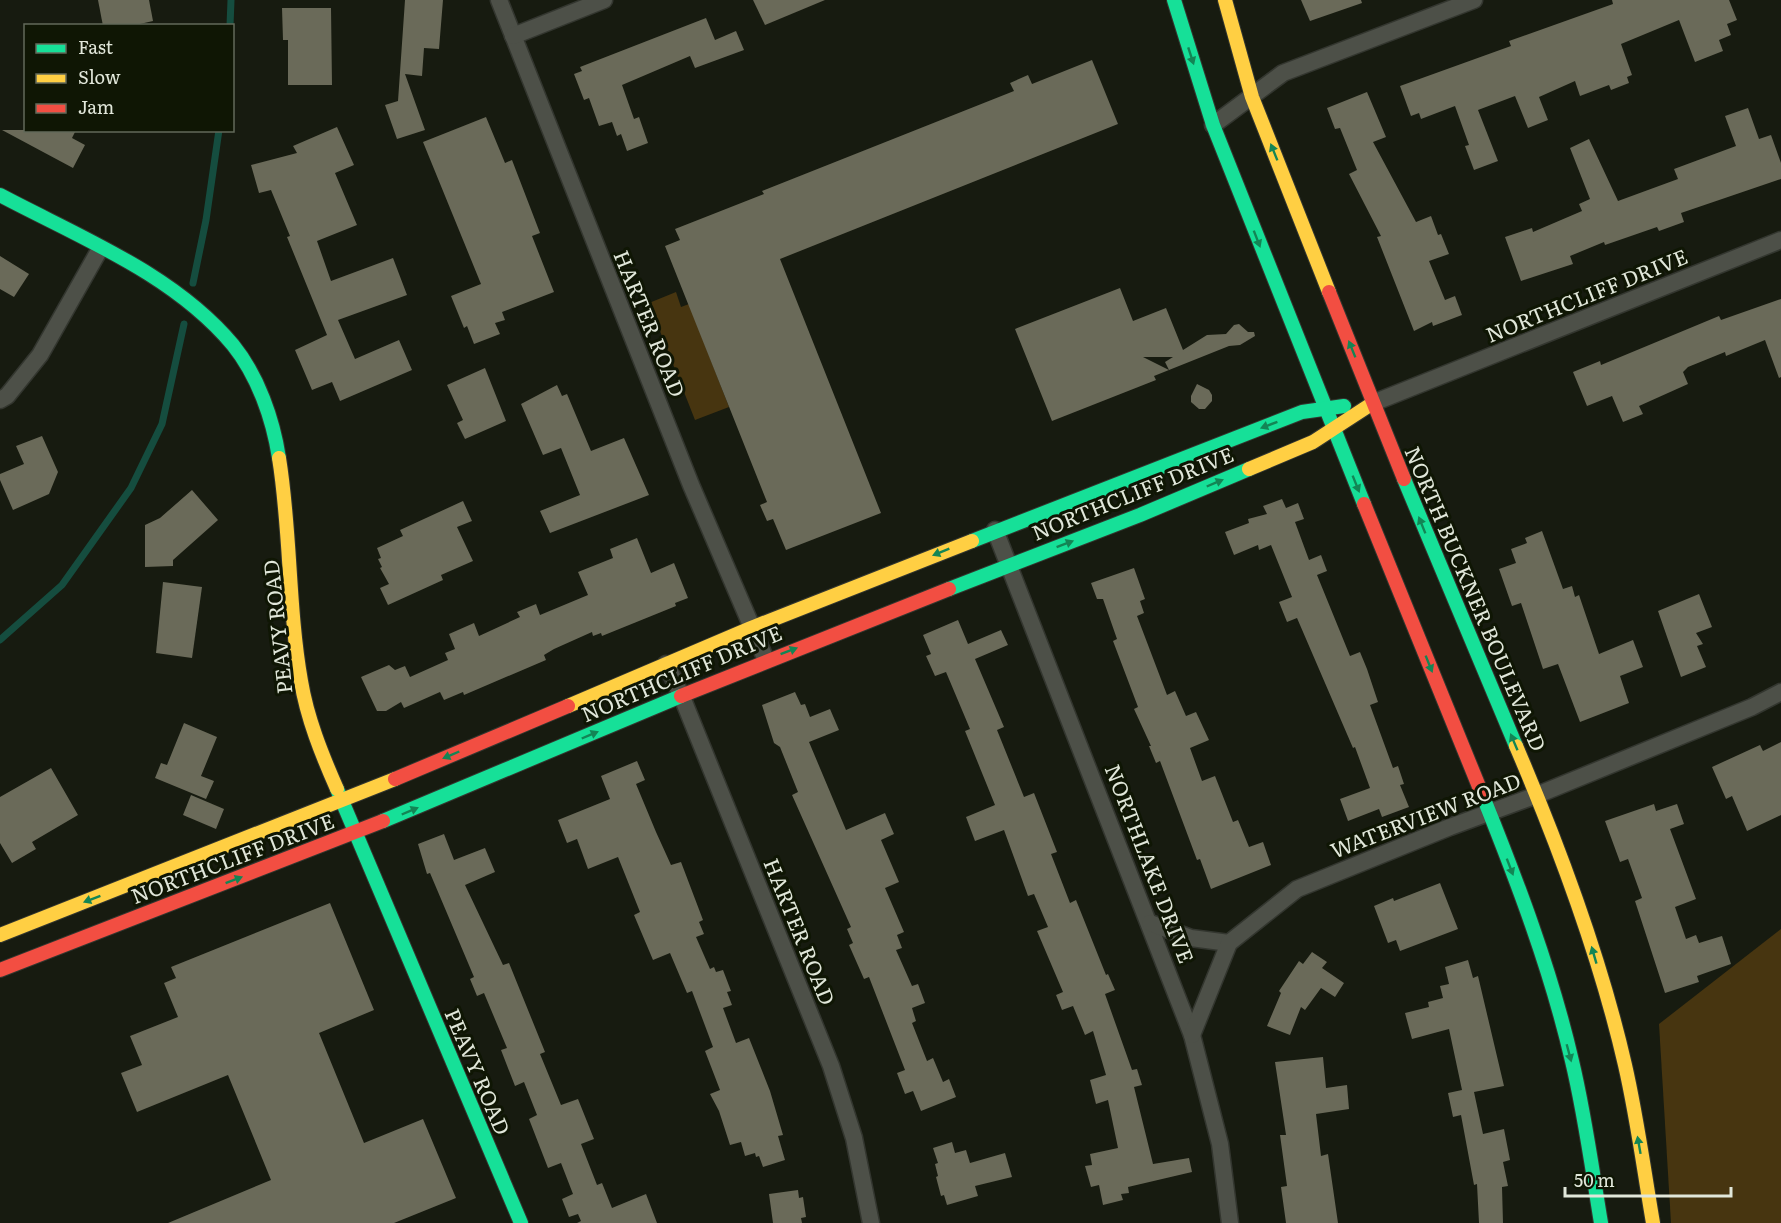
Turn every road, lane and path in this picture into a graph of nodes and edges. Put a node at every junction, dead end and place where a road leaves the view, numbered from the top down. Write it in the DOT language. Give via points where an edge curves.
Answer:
graph roads {
  1 [pos="499,0"];
  2 [pos="604,0"];
  3 [pos="1174,0"];
  4 [pos="1225,0"];
  5 [pos="1473,0"];
  6 [pos="513,36"];
  7 [pos="1252,97"];
  8 [pos="1213,125"];
  9 [pos="0,195"];
  10 [pos="1781,240"];
  11 [pos="100,249"];
  12 [pos="0,400"];
  13 [pos="1373,404"];
  14 [pos="1324,408"];
  15 [pos="1333,430"];
  16 [pos="995,530"];
  17 [pos="1010,566"];
  18 [pos="751,628"];
  19 [pos="766,660"];
  20 [pos="666,664"];
  21 [pos="1781,692"];
  22 [pos="682,697"];
  23 [pos="1537,795"];
  24 [pos="342,802"];
  25 [pos="1489,812"];
  26 [pos="356,833"];
  27 [pos="1150,923"];
  28 [pos="0,935"];
  29 [pos="1228,943"];
  30 [pos="0,970"];
  31 [pos="1192,1035"];
  32 [pos="521,1223"];
  33 [pos="871,1223"];
  34 [pos="1230,1223"];
  35 [pos="1601,1223"];
  36 [pos="1653,1223"];
  1 -- 6 [label="street, HARTER ROAD"];
  2 -- 6 [label="street"];
  3 -- 8 [label="street, one-way"];
  4 -- 7 [label="street, NORTH BUCKNER BOULEVARD"];
  5 -- 7 [label="street" via="1283,74"];
  6 -- 18 [label="street, HARTER ROAD"];
  7 -- 8 [label="street"];
  13 -- 7 [label="street, NORTH BUCKNER BOULEVARD, one-way"];
  8 -- 14 [label="street, one-way"];
  9 -- 11 [label="street, PEAVY ROAD"];
  10 -- 13 [label="street, NORTHCLIFF DRIVE"];
  11 -- 12 [label="street" via="40,355"];
  11 -- 24 [label="street, PEAVY ROAD" via="159,281 203,314 235,346 254,380 278,444 303,698"];
  13 -- 14 [label="street, NORTHCLIFF DRIVE"];
  13 -- 15 [label="street, NORTHCLIFF DRIVE"];
  23 -- 13 [label="street, NORTH BUCKNER BOULEVARD, one-way"];
  14 -- 15 [label="street"];
  14 -- 16 [label="street, NORTHCLIFF DRIVE, one-way" via="1302,412"];
  17 -- 15 [label="street, NORTHCLIFF DRIVE, one-way" via="1140,515"];
  15 -- 25 [label="street, one-way"];
  16 -- 17 [label="street, NORTHLAKE DRIVE"];
  16 -- 18 [label="street, NORTHCLIFF DRIVE, one-way"];
  19 -- 17 [label="street, NORTHCLIFF DRIVE, one-way"];
  17 -- 27 [label="street, NORTHLAKE DRIVE"];
  18 -- 19 [label="street, HARTER ROAD"];
  18 -- 20 [label="street, NORTHCLIFF DRIVE"];
  19 -- 22 [label="street, NORTHCLIFF DRIVE"];
  20 -- 22 [label="street, HARTER ROAD"];
  20 -- 24 [label="street, NORTHCLIFF DRIVE, one-way"];
  21 -- 23 [label="street, WATERVIEW ROAD"];
  26 -- 22 [label="street, NORTHCLIFF DRIVE, one-way"];
  22 -- 33 [label="street, HARTER ROAD" via="831,1066 854,1138"];
  23 -- 25 [label="street, WATERVIEW ROAD"];
  36 -- 23 [label="street, NORTH BUCKNER BOULEVARD, one-way" via="1625,1065 1592,949"];
  24 -- 26 [label="street, PEAVY ROAD"];
  24 -- 28 [label="street, NORTHCLIFF DRIVE, one-way"];
  25 -- 29 [label="street, WATERVIEW ROAD" via="1297,889"];
  25 -- 35 [label="street, one-way" via="1551,987 1580,1095"];
  30 -- 26 [label="street, NORTHCLIFF DRIVE, one-way"];
  26 -- 32 [label="street, PEAVY ROAD"];
  27 -- 29 [label="street" via="1191,938"];
  27 -- 31 [label="street, NORTHLAKE DRIVE"];
  29 -- 31 [label="street"];
  31 -- 34 [label="street, NORTHLAKE DRIVE" via="1220,1144"];
}
